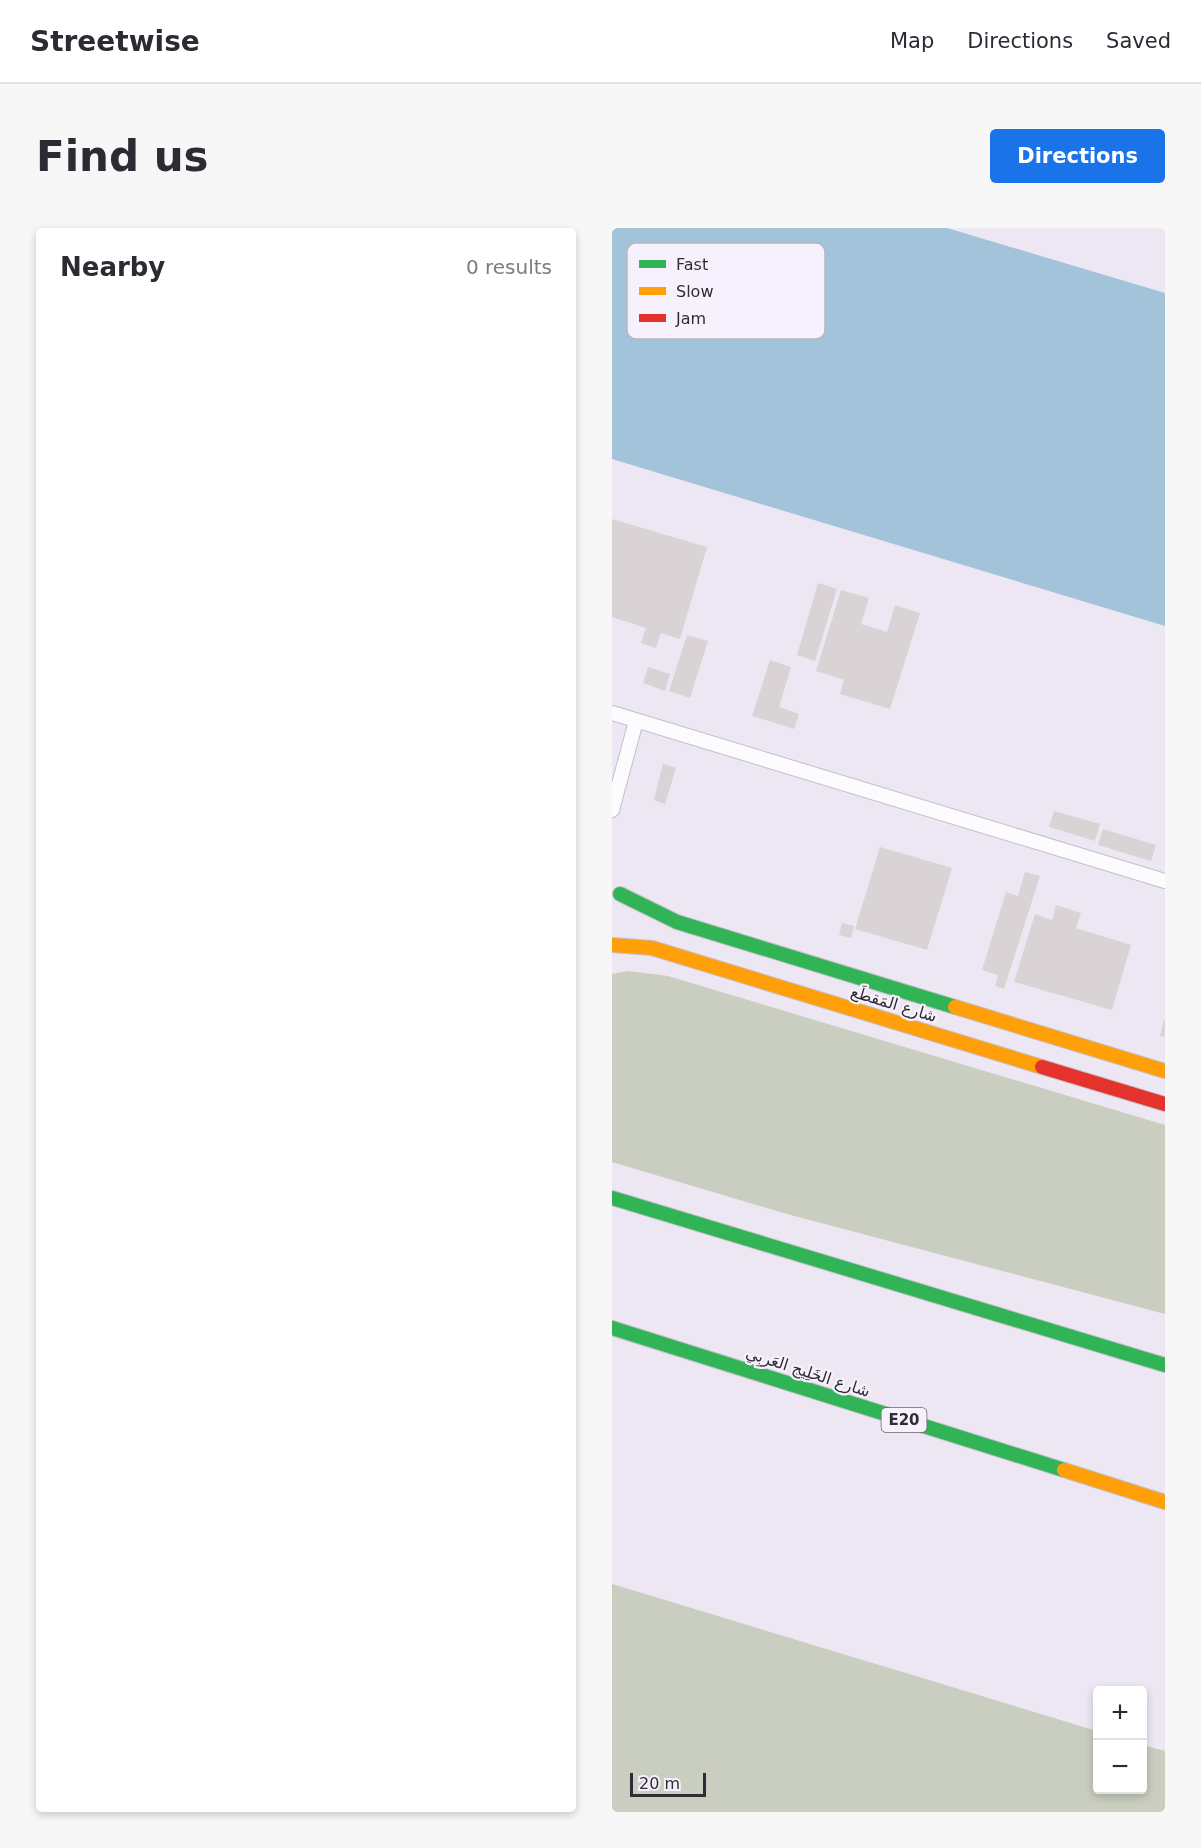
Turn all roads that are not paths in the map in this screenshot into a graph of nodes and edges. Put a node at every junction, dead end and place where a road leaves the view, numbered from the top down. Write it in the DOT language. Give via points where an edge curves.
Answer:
graph roads {
  1 [pos="612,713"];
  2 [pos="636,721"];
  3 [pos="612,810"];
  4 [pos="612,881"];
  5 [pos="1165,881"];
  6 [pos="612,945"];
  7 [pos="1165,1071"];
  8 [pos="1165,1104"];
  9 [pos="612,1198"];
  10 [pos="612,1328"];
  11 [pos="1165,1365"];
  12 [pos="1165,1502"];
  1 -- 2 [label="lane"];
  2 -- 3 [label="lane"];
  2 -- 5 [label="lane"];
  4 -- 7 [label="main road, شارع المَقطَع" via="622,901 677,922"];
  6 -- 8 [label="main road, شارع المَقطَع" via="652,948"];
  9 -- 11 [label="main road"];
  10 -- 12 [label="main road, شارع الخَلِيج العَربِي / E20"];
}
